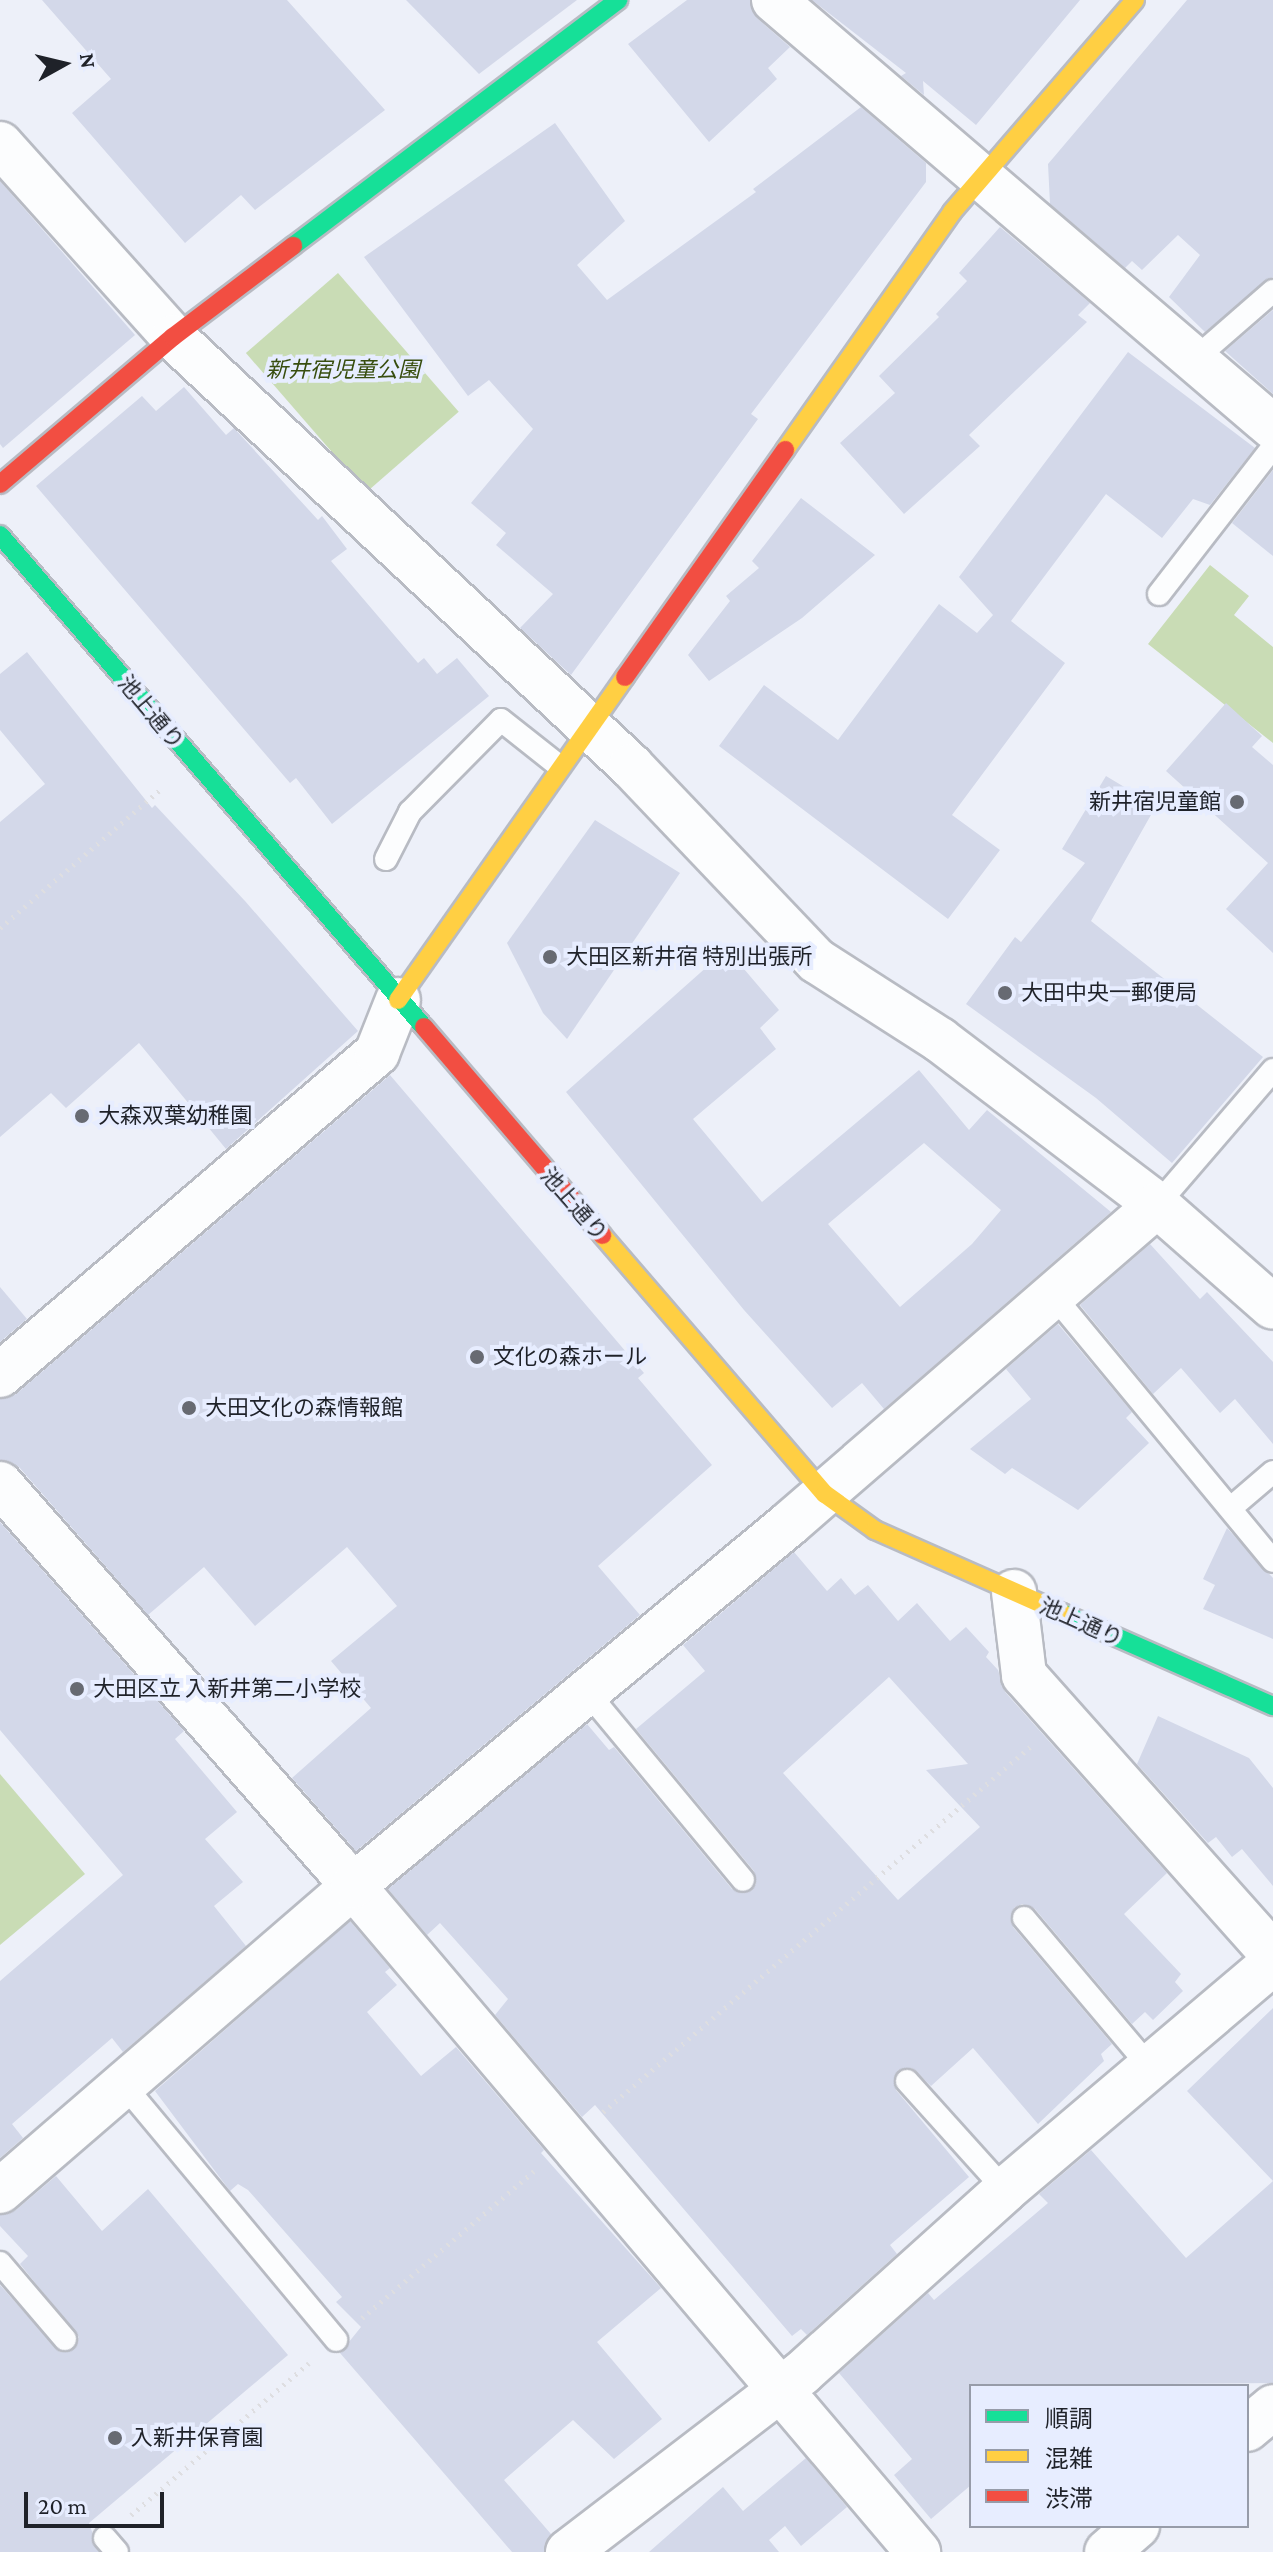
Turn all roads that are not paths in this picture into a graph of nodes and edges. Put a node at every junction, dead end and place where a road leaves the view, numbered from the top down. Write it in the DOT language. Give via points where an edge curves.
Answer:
graph roads {
  1 [pos="618,0"];
  2 [pos="774,0"];
  3 [pos="1135,0"];
  4 [pos="0,144"];
  5 [pos="980,178"];
  6 [pos="1273,291"];
  7 [pos="173,337"];
  8 [pos="1196,358"];
  9 [pos="1273,427"];
  10 [pos="1273,447"];
  11 [pos="0,484"];
  12 [pos="0,535"];
  13 [pos="1159,594"];
  14 [pos="589,726"];
  15 [pos="559,766"];
  16 [pos="386,859"];
  17 [pos="398,1000"];
  18 [pos="1273,1070"];
  19 [pos="1157,1205"];
  20 [pos="1266,1290"];
  21 [pos="1053,1295"];
  22 [pos="0,1375"];
  23 [pos="1273,1472"];
  24 [pos="0,1484"];
  25 [pos="825,1494"];
  26 [pos="1232,1507"];
  27 [pos="1273,1561"];
  28 [pos="1014,1592"];
  29 [pos="587,1692"];
  30 [pos="1273,1706"];
  31 [pos="743,1880"];
  32 [pos="353,1886"];
  33 [pos="1024,1918"];
  34 [pos="1273,1954"];
  35 [pos="1273,1963"];
  36 [pos="1149,2066"];
  37 [pos="907,2081"];
  38 [pos="123,2084"];
  39 [pos="1005,2190"];
  40 [pos="0,2191"];
  41 [pos="0,2263"];
  42 [pos="65,2339"];
  43 [pos="336,2340"];
  44 [pos="779,2389"];
  45 [pos="1273,2407"];
  46 [pos="1249,2427"];
  47 [pos="1135,2528"];
  48 [pos="568,2552"];
  49 [pos="918,2552"];
  50 [pos="1107,2552"];
  1 -- 7 [label="street"];
  2 -- 5 [label="street"];
  3 -- 5 [label="street"];
  4 -- 7 [label="street"];
  5 -- 8 [label="street"];
  5 -- 14 [label="street"];
  6 -- 8 [label="lane"];
  7 -- 11 [label="street"];
  7 -- 14 [label="street"];
  8 -- 9 [label="street"];
  10 -- 13 [label="lane"];
  12 -- 17 [label="street, 池上通り"];
  14 -- 15 [label="street"];
  14 -- 19 [label="street" via="712,835 817,961 915,1014"];
  15 -- 16 [label="lane" via="501,720 410,812"];
  15 -- 17 [label="street"];
  17 -- 22 [label="street" via="377,1053"];
  17 -- 25 [label="street, 池上通り"];
  18 -- 19 [label="lane" via="1211,1154"];
  19 -- 20 [label="street"];
  19 -- 21 [label="street"];
  21 -- 25 [label="street"];
  21 -- 26 [label="lane"];
  23 -- 26 [label="lane"];
  24 -- 32 [label="street"];
  25 -- 28 [label="street, 池上通り" via="875,1530"];
  25 -- 29 [label="street"];
  26 -- 27 [label="lane"];
  28 -- 30 [label="street, 池上通り"];
  28 -- 34 [label="street" via="1024,1675"];
  29 -- 31 [label="lane"];
  29 -- 32 [label="street"];
  32 -- 38 [label="street"];
  32 -- 44 [label="street"];
  33 -- 36 [label="lane"];
  35 -- 36 [label="street"];
  36 -- 39 [label="street"];
  37 -- 39 [label="lane"];
  38 -- 40 [label="street"];
  38 -- 43 [label="lane"];
  39 -- 44 [label="street"];
  41 -- 42 [label="lane"];
  44 -- 48 [label="street"];
  44 -- 49 [label="street"];
  45 -- 46 [label="street"];
  47 -- 50 [label="street"];
}
